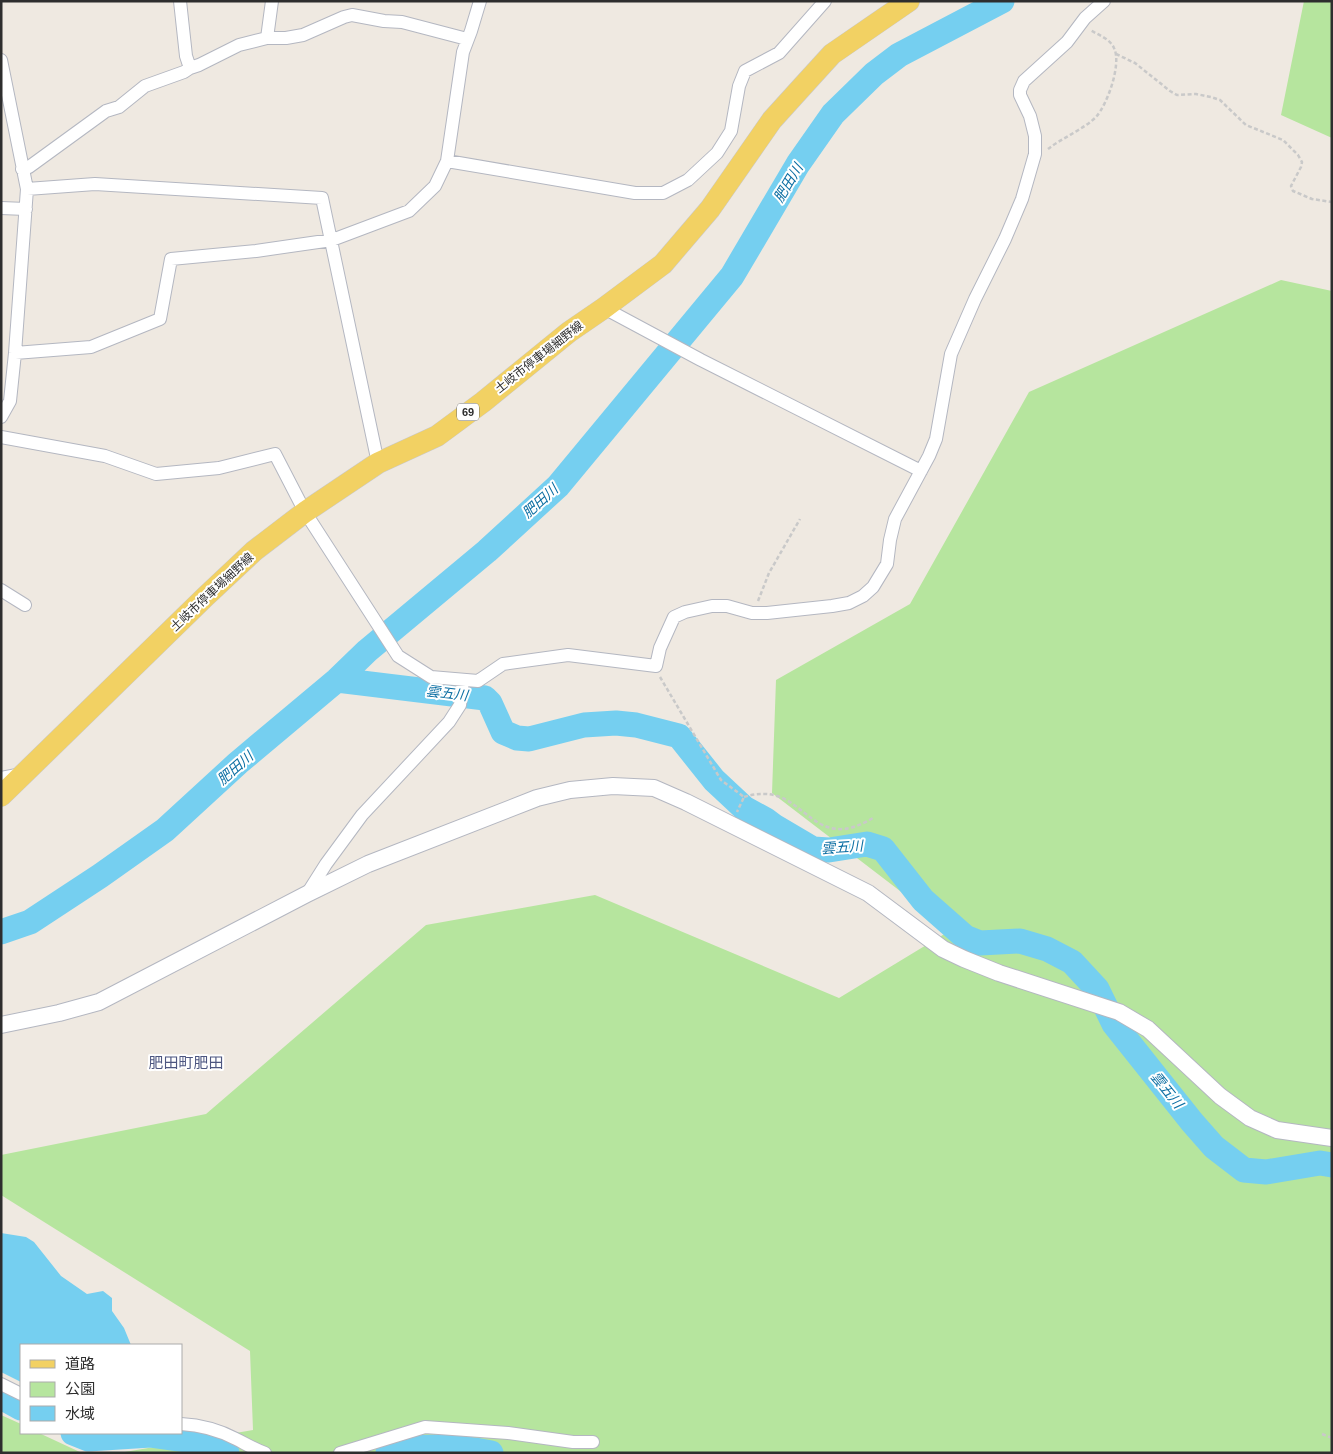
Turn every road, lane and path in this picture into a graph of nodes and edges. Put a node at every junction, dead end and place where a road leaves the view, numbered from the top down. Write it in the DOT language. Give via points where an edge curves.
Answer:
graph roads {
  1 [pos="180,1"];
  2 [pos="272,1"];
  3 [pos="480,1"];
  4 [pos="825,1"];
  5 [pos="909,1"];
  6 [pos="1104,1"];
  7 [pos="1080,25"];
  8 [pos="267,38"];
  9 [pos="467,39"];
  10 [pos="1116,54"];
  11 [pos="1,60"];
  12 [pos="190,68"];
  13 [pos="2,74"];
  14 [pos="1035,154"];
  15 [pos="447,161"];
  16 [pos="22,169"];
  17 [pos="26,189"];
  18 [pos="1332,202"];
  19 [pos="1,208"];
  20 [pos="26,210"];
  21 [pos="332,240"];
  22 [pos="604,308"];
  23 [pos="15,353"];
  24 [pos="1,418"];
  25 [pos="1,437"];
  26 [pos="378,463"];
  27 [pos="921,471"];
  28 [pos="305,512"];
  29 [pos="800,518"];
  30 [pos="1,590"];
  31 [pos="25,605"];
  32 [pos="755,613"];
  33 [pos="656,666"];
  34 [pos="463,682"];
  35 [pos="22,774"];
  36 [pos="1,778"];
  37 [pos="1,796"];
  38 [pos="744,797"];
  39 [pos="873,818"];
  40 [pos="731,825"];
  41 [pos="307,894"];
  42 [pos="1,1025"];
  43 [pos="1332,1138"];
  44 [pos="1,1384"];
  45 [pos="20,1394"];
  46 [pos="182,1424"];
  47 [pos="1322,1434"];
  48 [pos="1332,1438"];
  49 [pos="593,1442"];
  50 [pos="265,1453"];
  51 [pos="340,1453"];
  1 -- 12 [label="street"];
  2 -- 8 [label="street"];
  3 -- 9 [label="street"];
  4 -- 15 [label="street" via="779,53 745,71 731,131 717,152 688,180 663,192 635,193"];
  5 -- 22 [label="main road, 土岐市停車場細野線 / 69" via="832,54 772,120 710,209 663,264"];
  6 -- 7 [label="street"];
  7 -- 10 [label="path" via="1106,39"];
  7 -- 14 [label="street" via="1067,42 1024,81 1020,90 1035,136"];
  8 -- 9 [label="street" via="302,35 352,15 402,22"];
  8 -- 12 [label="street" via="239,45"];
  9 -- 15 [label="street"];
  10 -- 14 [label="path" via="1115,72 1099,113 1042,153"];
  10 -- 18 [label="path" via="1135,63 1177,95 1196,94 1220,100 1246,125 1283,140 1302,162 1291,186 1293,191 1312,199"];
  11 -- 13 [label="street"];
  12 -- 16 [label="street" via="145,86 29,168"];
  13 -- 16 [label="street"];
  14 -- 27 [label="street" via="1022,199 951,354 936,439"];
  15 -- 21 [label="street" via="435,186 409,211"];
  16 -- 17 [label="street"];
  17 -- 20 [label="street"];
  17 -- 21 [label="street" via="95,184 322,198"];
  19 -- 20 [label="street"];
  20 -- 23 [label="street"];
  21 -- 23 [label="street" via="171,259 160,319 91,347"];
  21 -- 26 [label="street"];
  22 -- 26 [label="main road, 土岐市停車場細野線 / 69" via="437,436"];
  22 -- 27 [label="street"];
  23 -- 24 [label="street" via="10,401"];
  25 -- 28 [label="street" via="105,456 156,474 219,468 275,454"];
  26 -- 28 [label="main road, 土岐市停車場細野線 / 69"];
  27 -- 32 [label="street" via="895,519 887,564 873,587 863,596 849,603"];
  28 -- 34 [label="street" via="398,656 431,677"];
  28 -- 35 [label="main road, 土岐市停車場細野線 / 69" via="254,552"];
  29 -- 32 [label="path" via="769,573"];
  30 -- 31 [label="street"];
  32 -- 33 [label="street" via="712,606 674,617"];
  33 -- 34 [label="street" via="568,655 503,664 478,681"];
  33 -- 38 [label="path" via="721,780"];
  34 -- 41 [label="street" via="460,705 449,722 362,815"];
  35 -- 36 [label="street"];
  35 -- 37 [label="main road, 土岐市停車場細野線 / 69"];
  38 -- 39 [label="path" via="755,794 782,797 821,824 842,830"];
  38 -- 40 [label="path"];
  40 -- 41 [label="street" via="654,788 613,786 570,790 538,798 368,864"];
  40 -- 43 [label="street" via="868,892 943,949 999,973 1120,1012 1148,1029 1220,1096 1250,1118 1277,1130"];
  41 -- 42 [label="street" via="99,1002"];
  44 -- 45 [label="street"];
  46 -- 50 [label="street" via="224,1433"];
  47 -- 48 [label="path"];
  49 -- 51 [label="street" via="425,1427"];
}
